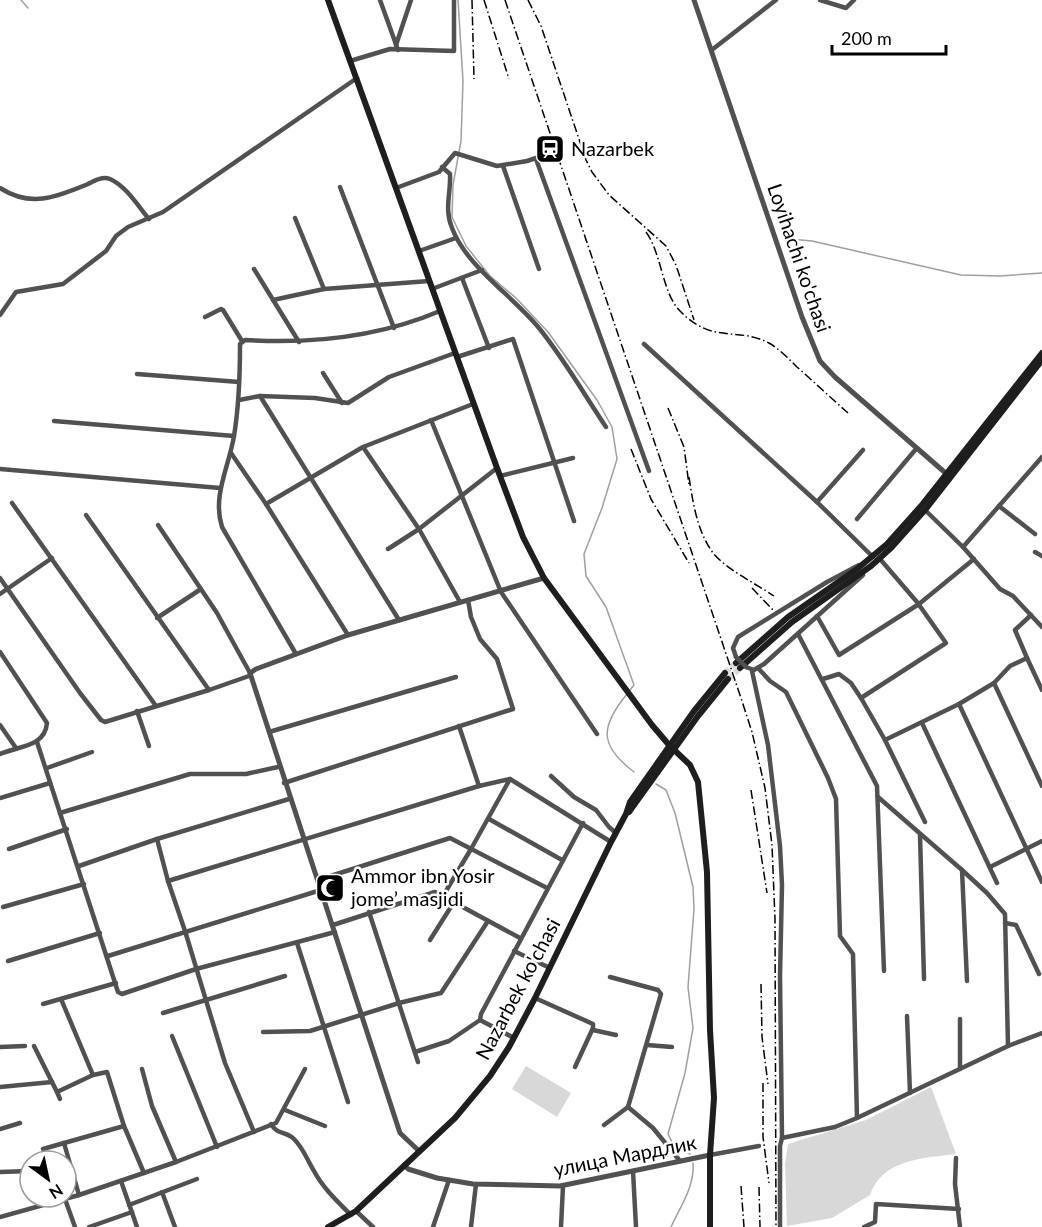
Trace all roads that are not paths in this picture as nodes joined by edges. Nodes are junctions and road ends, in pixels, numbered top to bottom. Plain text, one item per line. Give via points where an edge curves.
1 (328, 0) edge
2 (380, 0) edge
3 (411, 0) edge
4 (454, 0) edge
5 (694, 0) edge
6 (776, 0) edge
7 (820, 0) edge
8 (854, 0) edge
9 (397, 47) junction
10 (712, 49) junction
11 (351, 61) junction
12 (357, 78) junction
13 (542, 156) dead end
14 (536, 159) junction
15 (503, 166) junction
16 (442, 167) junction
17 (340, 187) dead end
18 (0, 188) edge
19 (396, 188) junction
20 (295, 218) dead end
21 (149, 219) junction
22 (456, 238) junction
23 (419, 251) junction
24 (254, 269) dead end
25 (539, 269) dead end
26 (482, 270) junction
27 (462, 278) junction
28 (429, 281) junction
29 (377, 284) junction
30 (324, 289) junction
31 (432, 289) junction
32 (273, 300) junction
33 (440, 311) junction
34 (0, 315) edge
35 (205, 317) dead end
36 (394, 328) junction
37 (242, 341) junction
38 (298, 342) junction
39 (644, 344) dead end
40 (489, 348) junction
41 (1042, 353) edge
42 (456, 355) junction
43 (1042, 360) edge
44 (323, 373) dead end
45 (136, 374) dead end
46 (239, 382) junction
47 (260, 396) junction
48 (239, 400) junction
49 (342, 403) junction
50 (474, 404) junction
51 (430, 420) junction
52 (54, 421) dead end
53 (606, 428) dead end
54 (234, 436) junction
55 (363, 447) junction
56 (916, 449) junction
57 (862, 450) dead end
58 (231, 453) junction
59 (1042, 457) edge
60 (573, 458) dead end
61 (555, 462) junction
62 (497, 468) junction
63 (0, 469) edge
64 (649, 471) dead end
65 (500, 476) junction
66 (948, 476) junction
67 (311, 479) junction
68 (220, 488) junction
69 (461, 495) junction
70 (817, 502) junction
71 (12, 503) dead end
72 (266, 504) junction
73 (999, 506) junction
74 (925, 510) junction
75 (86, 515) dead end
76 (857, 519) dead end
77 (574, 522) dead end
78 (158, 525) dead end
79 (419, 529) junction
80 (1035, 534) dead end
81 (963, 547) junction
82 (388, 549) dead end
83 (1035, 552) dead end
84 (1042, 556) edge
85 (52, 558) junction
86 (877, 558) junction
87 (974, 560) junction
88 (869, 564) junction
89 (0, 578) edge
90 (544, 578) junction
91 (8, 589) junction
92 (201, 589) junction
93 (501, 592) junction
94 (0, 594) edge
95 (468, 600) junction
96 (460, 602) junction
97 (919, 604) junction
98 (1031, 615) junction
99 (817, 616) junction
100 (157, 618) junction
101 (399, 620) junction
102 (1042, 627) edge
103 (798, 634) junction
104 (348, 635) junction
105 (0, 652) edge
106 (296, 654) junction
107 (1027, 658) junction
108 (740, 664) junction
109 (755, 669) junction
110 (249, 675) junction
111 (727, 676) tunnel mouth
112 (456, 677) dead end
113 (823, 679) junction
114 (994, 683) junction
115 (209, 690) junction
116 (1042, 690) edge
117 (861, 699) junction
118 (959, 704) junction
119 (156, 706) junction
120 (138, 711) junction
121 (922, 723) junction
122 (0, 725) edge
123 (459, 726) junction
124 (269, 732) junction
125 (597, 734) dead end
126 (885, 740) junction
127 (37, 742) junction
128 (149, 746) dead end
129 (671, 747) junction
130 (16, 748) junction
131 (92, 752) dead end
132 (0, 754) edge
133 (278, 767) junction
134 (47, 768) junction
135 (551, 776) dead end
136 (510, 779) junction
137 (50, 783) junction
138 (284, 783) junction
139 (479, 786) junction
140 (1042, 786) edge
141 (878, 797) junction
142 (0, 798) edge
143 (289, 799) junction
144 (60, 813) junction
145 (489, 819) junction
146 (583, 822) junction
147 (925, 822) dead end
148 (67, 829) junction
149 (616, 833) junction
150 (920, 835) junction
151 (157, 839) junction
152 (303, 839) junction
153 (1042, 841) edge
154 (611, 842) junction
155 (1026, 848) junction
156 (9, 849) dead end
157 (471, 849) junction
158 (562, 860) junction
159 (79, 866) junction
160 (990, 867) junction
161 (962, 870) junction
162 (318, 880) junction
163 (168, 881) junction
164 (1042, 882) edge
165 (997, 883) dead end
166 (84, 884) junction
167 (547, 888) junction
168 (321, 890) junction
169 (443, 896) junction
170 (454, 902) junction
171 (3, 907) dead end
172 (369, 912) junction
173 (488, 921) junction
174 (333, 924) junction
175 (1005, 924) junction
176 (185, 931) junction
177 (335, 932) junction
178 (100, 933) junction
179 (520, 938) junction
180 (430, 940) dead end
181 (297, 943) junction
182 (514, 951) junction
183 (108, 956) junction
184 (8, 962) dead end
185 (550, 968) junction
186 (196, 969) junction
187 (884, 970) dead end
188 (1039, 974) dead end
189 (285, 976) dead end
190 (610, 977) dead end
191 (924, 979) dead end
192 (967, 981) dead end
193 (116, 983) junction
194 (535, 998) junction
195 (61, 999) junction
196 (205, 999) junction
197 (399, 1003) junction
198 (44, 1004) dead end
199 (164, 1013) dead end
200 (361, 1015) junction
201 (907, 1016) dead end
202 (960, 1019) dead end
203 (480, 1020) junction
204 (323, 1027) junction
205 (593, 1030) junction
206 (263, 1032) dead end
207 (1042, 1033) edge
208 (616, 1035) dead end
209 (172, 1036) dead end
210 (514, 1038) junction
211 (647, 1045) junction
212 (25, 1046) dead end
213 (34, 1046) dead end
214 (1008, 1046) junction
215 (0, 1047) edge
216 (672, 1047) dead end
217 (415, 1052) junction
218 (418, 1062) dead end
219 (575, 1066) dead end
220 (142, 1069) dead end
221 (305, 1069) dead end
222 (960, 1069) junction
223 (93, 1075) junction
224 (52, 1082) junction
225 (0, 1087) edge
226 (57, 1092) junction
227 (910, 1093) junction
228 (60, 1099) dead end
229 (348, 1102) dead end
230 (628, 1107) junction
231 (285, 1110) junction
232 (857, 1118) junction
233 (20, 1123) dead end
234 (271, 1124) junction
235 (604, 1125) dead end
236 (124, 1126) junction
237 (325, 1126) dead end
238 (0, 1129) edge
239 (254, 1132) junction
240 (782, 1138) junction
241 (64, 1143) junction
242 (759, 1146) dead end
243 (217, 1147) junction
244 (43, 1149) dead end
245 (419, 1151) junction
246 (710, 1155) junction
247 (956, 1158) dead end
248 (680, 1161) junction
249 (176, 1162) junction
250 (404, 1165) junction
251 (18, 1171) edge
252 (633, 1171) junction
253 (0, 1172) edge
254 (144, 1173) junction
255 (197, 1179) dead end
256 (449, 1180) junction
257 (121, 1181) junction
258 (476, 1184) junction
259 (563, 1186) junction
260 (162, 1192) junction
261 (79, 1195) joint
262 (129, 1205) junction
263 (29, 1209) edge
264 (69, 1209) edge
265 (959, 1209) junction
266 (132, 1212) junction
267 (353, 1213) junction
268 (0, 1217) edge
269 (75, 1227) edge
270 (89, 1227) edge
271 (137, 1227) edge
272 (175, 1227) edge
273 (328, 1227) edge
274 (373, 1227) edge
275 (433, 1227) edge
276 (471, 1227) edge
277 (561, 1227) edge
278 (636, 1227) edge
279 (710, 1227) edge
280 (780, 1227) edge
281 (864, 1227) edge
282 (960, 1227) edge

1 - 11 main road
2 - 9 street
3 - 9 street
4 - 9 street via 454,51
5 - 10 street, Loyihachi ko'chasi
6 - 10 street
7 - 8 street via 846,8
9 - 11 street
10 - 56 street, Loyihachi ko'chasi via 820,361
11 - 12 main road
12 - 19 main road
12 - 21 street
13 - 14 street
14 - 15 street
14 - 64 street
15 - 16 street via 455,153
15 - 25 street
16 - 19 street via 439,172
16 - 22 street via 450,174 447,209
17 - 29 street
18 - 21 street via 13,196 40,199 59,196 101,178 110,179
19 - 23 main road
20 - 30 street
21 - 34 street via 116,236 106,251 63,284 16,292
22 - 23 street
22 - 26 street via 460,248
23 - 28 main road
24 - 32 street
26 - 27 street
26 - 53 street via 560,356
27 - 31 street
27 - 40 street
28 - 29 street
28 - 31 main road
29 - 30 street
29 - 36 street
30 - 32 street
31 - 33 main road
32 - 38 street
33 - 36 street
33 - 42 main road
35 - 37 street via 223,310
36 - 38 street
37 - 38 street
37 - 46 street
39 - 70 street
40 - 42 street
40 - 61 street via 513,339
41 - 66 main road
42 - 49 street via 389,377
42 - 50 main road
43 - 66 main road
44 - 49 street
45 - 46 street
46 - 48 street
47 - 48 street
47 - 49 street
47 - 67 street
48 - 54 street
50 - 51 street
50 - 62 main road
51 - 55 street
51 - 69 street
52 - 54 street
54 - 58 street
55 - 67 street
55 - 79 street
56 - 66 street, Loyihachi ko'chasi
56 - 76 street
57 - 70 street
58 - 68 street
58 - 72 street
59 - 73 street
60 - 61 street
61 - 65 street
61 - 77 street
62 - 65 main road
62 - 69 street
63 - 68 street
65 - 90 main road
66 - 74 main road
66 - 86 main road
67 - 72 street
67 - 101 street
68 - 106 street via 222,527
69 - 79 street
69 - 93 street
70 - 86 street
71 - 85 street
72 - 104 street
73 - 80 street
73 - 81 street
74 - 81 street
74 - 86 main road
75 - 100 street
78 - 92 street
79 - 82 street
79 - 96 street
81 - 87 street
83 - 84 street
85 - 91 street
85 - 119 street
86 - 88 main road
86 - 97 street
87 - 97 street
87 - 98 street
88 - 99 street
88 - 108 main road
88 - 108 street via 826,582 738,637 733,648
89 - 91 street
90 - 93 street
90 - 129 main road
91 - 94 street
91 - 120 street via 97,718 105,722
92 - 100 street
92 - 110 street
93 - 95 street
93 - 125 street
95 - 96 street
95 - 123 street via 480,639 497,659 513,710
96 - 101 street
97 - 99 street via 839,655
97 - 117 street via 946,643
98 - 102 street
98 - 107 street via 1015,630
99 - 103 street
100 - 115 street
101 - 104 street
103 - 109 street
103 - 113 street
104 - 106 street
105 - 127 street via 47,723
106 - 110 street
107 - 114 street via 1010,666
107 - 116 street
108 - 109 street
109 - 232 street via 786,692 836,799 840,936 853,954
109 - 240 street via 768,745 783,885
110 - 115 street
110 - 124 street
111 - 129 main road, Nazarbek ko'chasi via 708,692
112 - 124 street
113 - 117 street via 839,674 851,683
113 - 141 street via 877,786
114 - 118 street
114 - 140 street
115 - 119 street
117 - 126 street
118 - 121 street
118 - 155 street
119 - 120 street
120 - 128 street
121 - 126 street
121 - 160 street
122 - 130 street
123 - 138 street
123 - 139 street
124 - 133 street
126 - 147 street
127 - 130 street
127 - 134 street
129 - 149 main road, Nazarbek ko'chasi via 630,802
129 - 246 main road via 695,772 701,794 714,1098
130 - 132 street
131 - 134 street
133 - 138 street
133 - 144 street via 246,774 190,774
134 - 137 street
135 - 149 street via 596,810
136 - 139 street
136 - 145 street
136 - 146 street
137 - 142 street
137 - 144 street
138 - 143 street
139 - 152 street
141 - 150 street
141 - 187 street
143 - 151 street
143 - 152 street
144 - 148 street
145 - 157 street
145 - 158 street
146 - 154 street
146 - 158 street
148 - 156 street
148 - 159 street
149 - 154 main road, Nazarbek ko'chasi
150 - 161 street
150 - 191 street
151 - 159 street
151 - 163 street
152 - 162 street
152 - 163 street
153 - 155 street
154 - 185 main road, Nazarbek ko'chasi
155 - 160 street
155 - 164 street
157 - 162 street via 450,838
157 - 167 street
157 - 169 street
158 - 167 street
159 - 166 street
160 - 165 street
161 - 175 street via 1005,914
161 - 192 street
162 - 168 street
163 - 176 street
166 - 171 street
166 - 178 street
167 - 179 street
168 - 174 street
168 - 176 street
169 - 170 street
169 - 172 street via 435,892
170 - 173 street
170 - 180 street
172 - 174 street
172 - 197 street
173 - 179 street
173 - 197 street via 441,993
174 - 177 street
175 - 188 street via 1016,925
175 - 214 street
176 - 183 street
176 - 186 street
177 - 181 street
177 - 200 street
178 - 183 street
178 - 184 street
179 - 182 street
181 - 186 street
181 - 204 street
182 - 185 street
182 - 203 street
183 - 193 street
185 - 194 main road, Nazarbek ko'chasi
186 - 193 street via 122,994
186 - 196 street
189 - 196 street
190 - 211 street via 660,992
193 - 195 street
194 - 205 street via 593,1024
194 - 210 main road, Nazarbek ko'chasi
195 - 198 street
195 - 223 street
196 - 199 street
196 - 239 street via 225,1063
197 - 200 street
197 - 217 street
200 - 204 street
200 - 245 street via 398,1129
201 - 227 street
202 - 222 street
203 - 210 street
203 - 217 street via 449,1041
204 - 206 street
204 - 229 street
205 - 208 street
205 - 219 street
207 - 214 street
209 - 243 street
210 - 245 main road, Nazarbek ko'chasi via 477,1094
211 - 216 street
211 - 230 street
212 - 215 street
213 - 224 street
214 - 222 street
217 - 218 street
220 - 249 street via 152,1106
221 - 231 street
222 - 227 street
223 - 226 street
223 - 236 street via 107,1072
224 - 225 street
224 - 226 street
226 - 228 street
227 - 232 street
230 - 235 street
230 - 248 street via 649,1124
231 - 234 street
231 - 237 street
232 - 240 street
233 - 238 street
234 - 239 street
234 - 267 street via 277,1132 292,1136 326,1191
236 - 241 street
236 - 254 street
239 - 243 street
240 - 280 street
241 - 244 street
241 - 261 street
242 - 246 street
243 - 249 street
245 - 250 main road, Nazarbek ko'chasi
246 - 248 street, улица Мардлик
246 - 279 main road
247 - 265 street
248 - 252 street, улица Мардлик
249 - 254 street
250 - 256 street, улица Мардлик
250 - 267 main road, Nazarbek ko'chasi
251 - 253 street
252 - 259 street, улица Мардлик
252 - 278 street
254 - 257 street
255 - 260 street
256 - 258 street, улица Мардлик
256 - 275 street
257 - 261 street
257 - 262 street
258 - 259 street, улица Мардлик
258 - 276 street
259 - 277 street
260 - 262 street
260 - 272 street
262 - 266 street
263 - 268 street
264 - 269 street
265 - 281 street via 876,1204 875,1221
265 - 282 street
266 - 270 street
266 - 271 street
267 - 273 main road, Nazarbek ko'chasi
267 - 274 street

